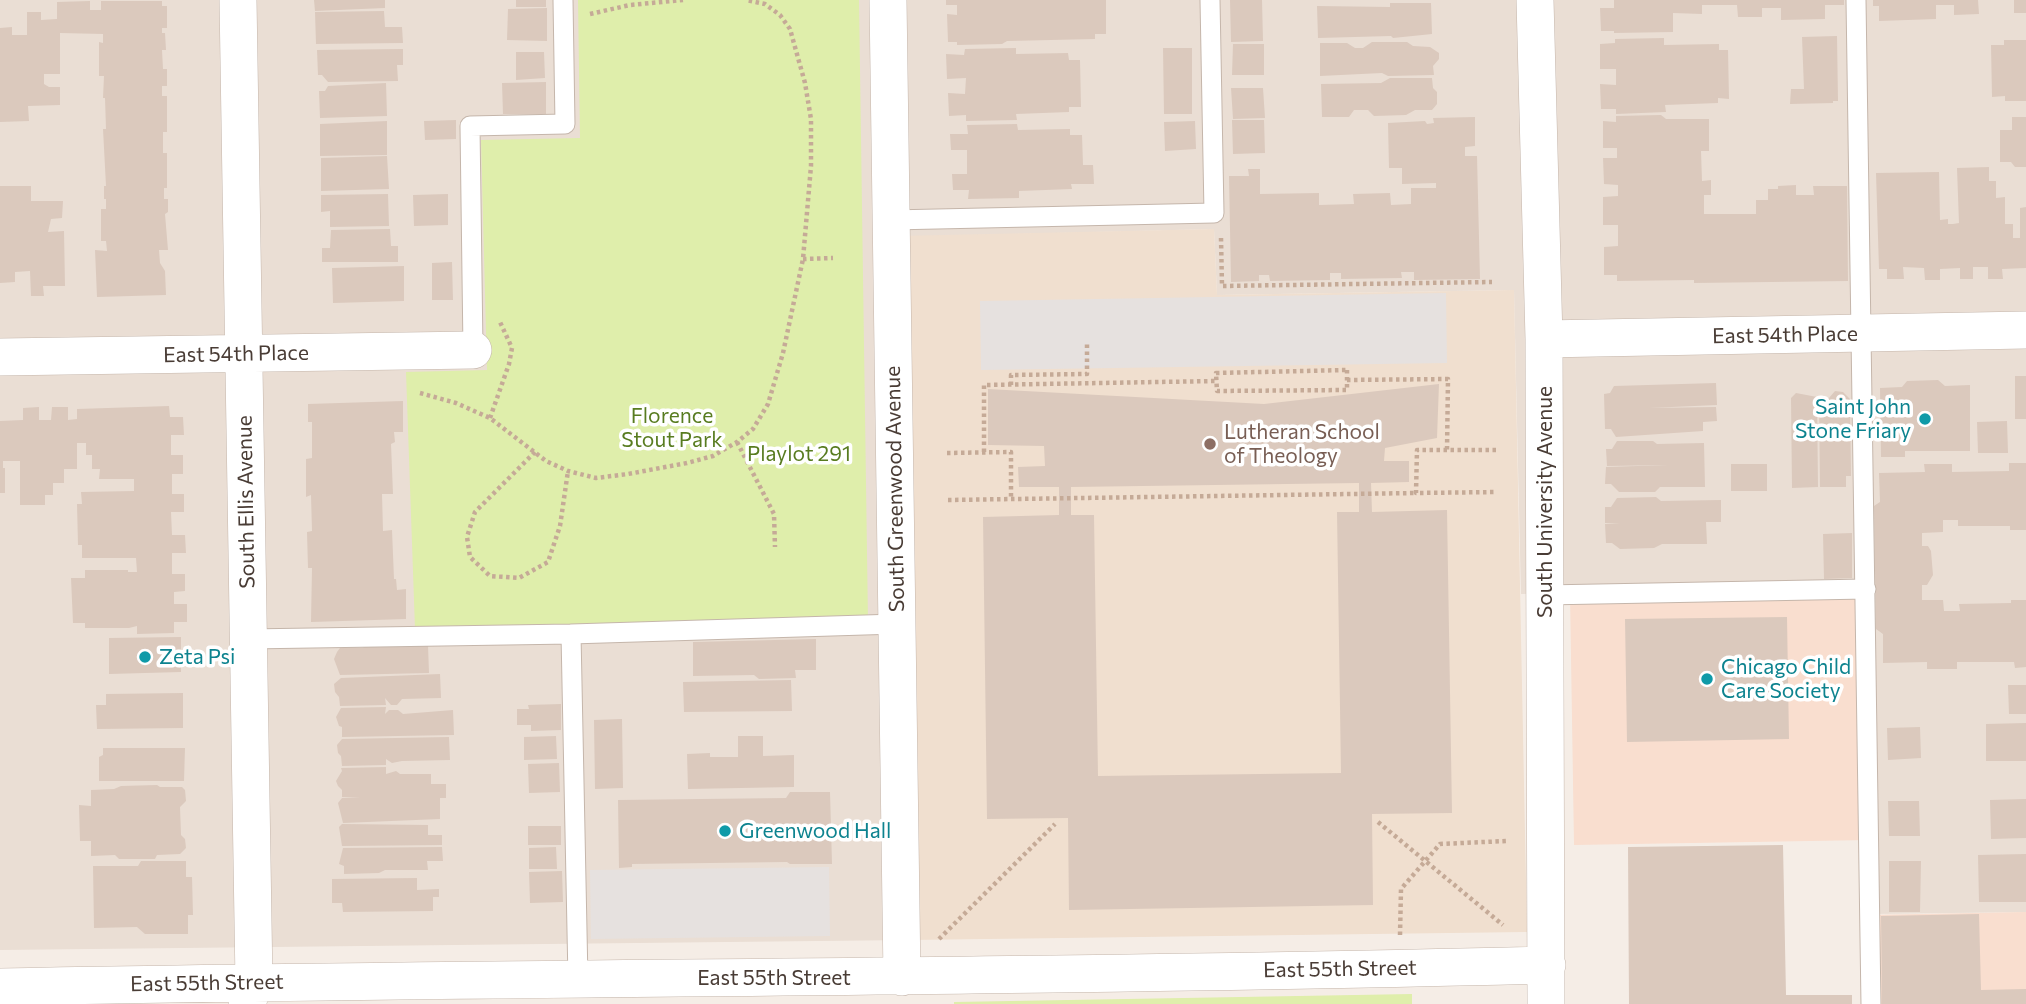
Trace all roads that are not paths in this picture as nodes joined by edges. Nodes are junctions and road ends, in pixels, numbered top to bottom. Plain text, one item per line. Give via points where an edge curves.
1 (237, 0) edge
2 (563, 0) edge
3 (888, 0) edge
4 (1210, 0) edge
5 (1535, 0) edge
6 (1856, 0) edge
7 (891, 220) junction
8 (2026, 330) edge
9 (1862, 333) junction
10 (1544, 339) junction
11 (473, 350) joint
12 (243, 354) junction
13 (0, 357) edge
14 (1866, 589) junction
15 (1545, 595) junction
16 (897, 624) junction
17 (571, 634) junction
18 (248, 639) junction
19 (1547, 965) junction
20 (902, 977) junction
21 (578, 980) junction
22 (0, 987) edge
23 (250, 993) edge
24 (1546, 1004) edge
25 (1871, 1004) edge

1 - 12 street, South Ellis Avenue
2 - 11 lane via 565,124 470,126
3 - 7 street, South Greenwood Avenue
4 - 7 lane via 1214,213
5 - 10 street, South University Avenue
6 - 9 lane
7 - 16 street, South Greenwood Avenue
8 - 9 street, East 54th Place
9 - 10 street, East 54th Place
9 - 14 lane
10 - 15 street, South University Avenue
11 - 12 street, East 54th Place
12 - 13 street, East 54th Place
12 - 18 street, South Ellis Avenue
14 - 15 lane
14 - 25 lane
15 - 19 street, South University Avenue
16 - 17 lane
16 - 20 street, South Greenwood Avenue
17 - 18 lane
17 - 21 lane
18 - 23 street, South Ellis Avenue
19 - 20 street, East 55th Street
19 - 24 street, South University Avenue
20 - 21 street, East 55th Street
21 - 23 street, East 55th Street
22 - 23 street, East 55th Street

